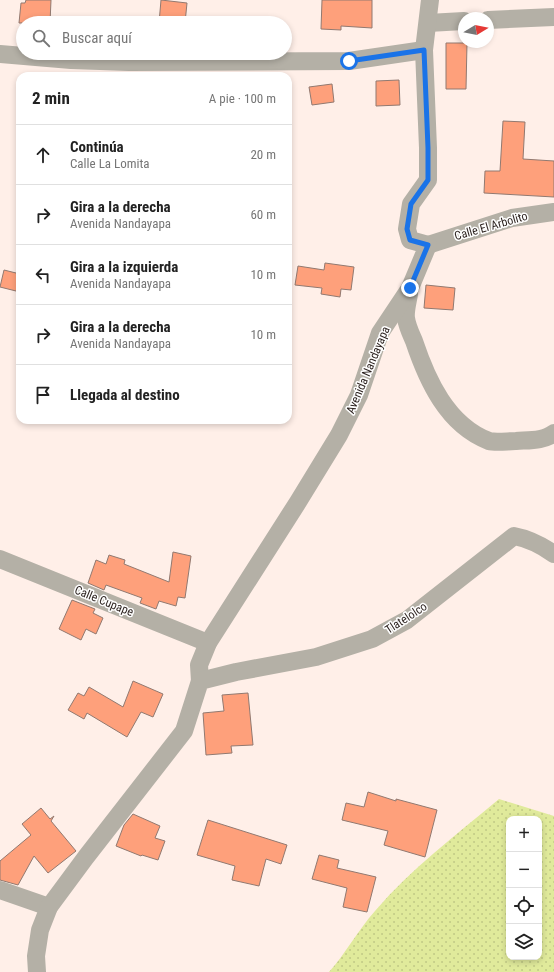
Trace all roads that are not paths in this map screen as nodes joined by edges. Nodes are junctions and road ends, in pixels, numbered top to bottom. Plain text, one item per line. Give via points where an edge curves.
1 (430, 0) edge
2 (554, 17) edge
3 (494, 20) edge
4 (458, 22) edge
5 (428, 23) junction
6 (424, 50) junction
7 (0, 54) edge
8 (16, 55) edge
9 (71, 60) edge
10 (554, 212) edge
11 (428, 245) junction
12 (410, 288) junction
13 (554, 433) edge
14 (554, 554) edge
15 (0, 559) edge
16 (208, 643) junction
17 (200, 681) junction
18 (0, 890) edge
19 (48, 907) junction
20 (37, 972) edge

1 - 5 street
2 - 3 street
4 - 5 street
5 - 6 street
6 - 9 street via 349,61
6 - 11 street via 428,180 411,204 407,229 410,240
7 - 8 street
10 - 11 street, Calle El Arbolito via 512,218
11 - 12 street, Avenida Nandayapa
12 - 13 street via 406,317 420,360 429,382 458,422 490,441 547,438
12 - 16 street, Avenida Nandayapa via 380,333 358,395 340,434
14 - 17 street, Tlatelolco via 532,540 514,536 407,620 372,639 316,657
15 - 16 street, Calle Cupape
16 - 17 street, Avenida Nandayapa via 199,665
17 - 19 street, Avenida Nandayapa via 184,731
18 - 19 street
19 - 20 street, Avenida Nandayapa via 40,930 36,956

